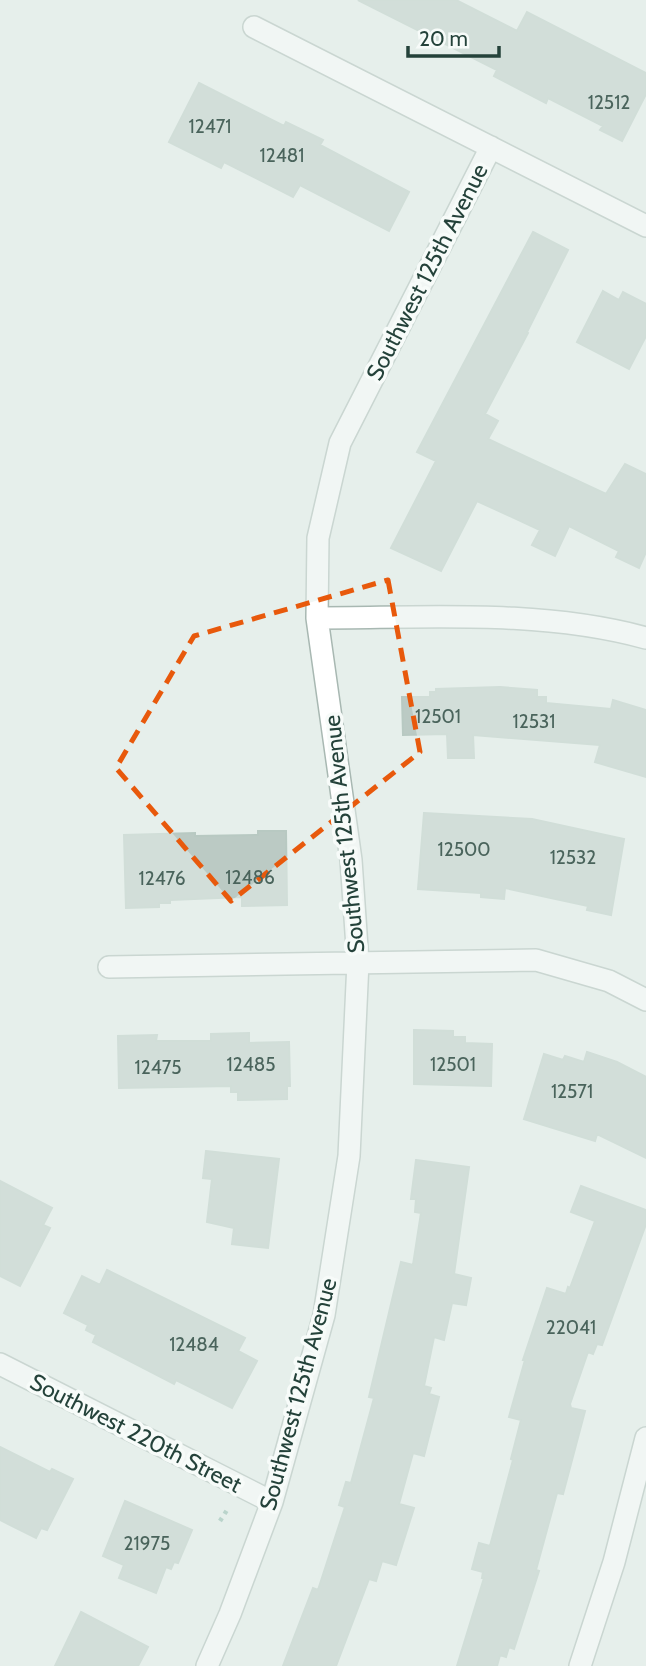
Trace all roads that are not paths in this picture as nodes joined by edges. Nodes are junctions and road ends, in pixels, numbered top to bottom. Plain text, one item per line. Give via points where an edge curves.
1 (254, 27) dead end
2 (491, 147) junction
3 (646, 226) edge
4 (317, 618) junction
5 (646, 638) edge
6 (359, 962) junction
7 (109, 967) dead end
8 (646, 1000) edge
9 (0, 1364) edge
10 (646, 1438) edge
11 (272, 1502) junction
12 (207, 1666) edge
13 (580, 1666) edge

1 - 2 street
2 - 3 street
2 - 4 street, Southwest 125th Avenue via 340,443 318,538
4 - 5 street via 499,616
4 - 6 street, Southwest 125th Avenue via 351,859
6 - 7 street
6 - 8 street via 536,960 609,981
6 - 11 street, Southwest 125th Avenue via 349,1156 324,1315
9 - 11 street, Southwest 220th Street
10 - 13 street via 614,1562
11 - 12 street, Southwest 125th Avenue

